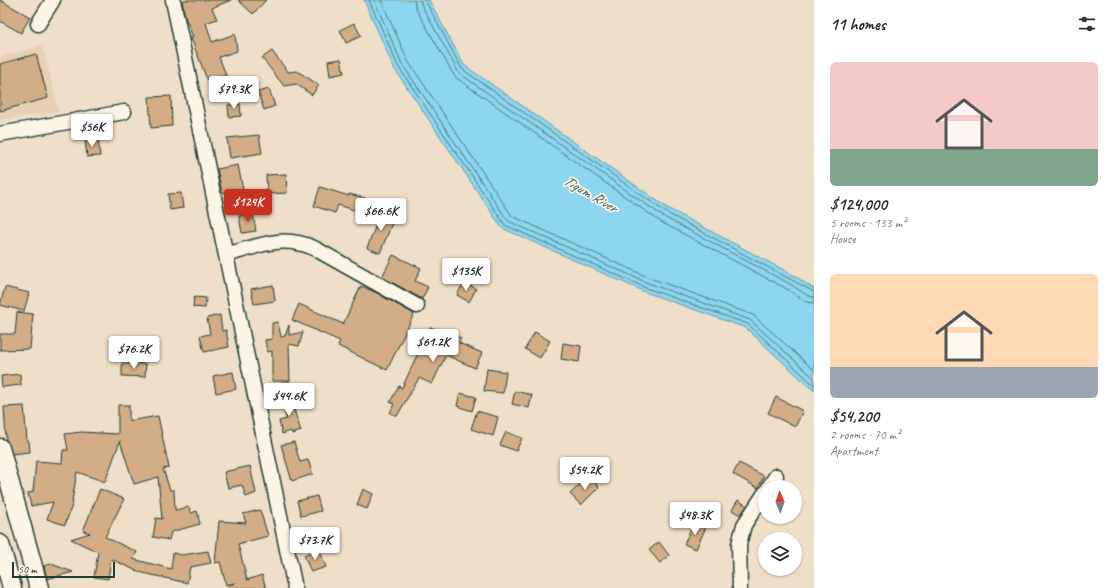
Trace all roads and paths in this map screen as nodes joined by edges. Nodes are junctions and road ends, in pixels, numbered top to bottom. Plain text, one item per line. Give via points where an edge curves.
1 (53, 0) edge
2 (173, 0) edge
3 (38, 24) dead end
4 (124, 112) dead end
5 (0, 134) edge
6 (226, 255) junction
7 (417, 306) dead end
8 (0, 448) edge
9 (758, 504) edge
10 (0, 544) edge
11 (12, 588) edge
12 (39, 588) edge
13 (295, 588) edge
14 (740, 588) edge

1 - 3 street
2 - 6 street
4 - 5 street
6 - 7 street via 284,240 299,242
6 - 13 street
8 - 12 main road
9 - 14 street via 744,525 740,544
10 - 11 main road

